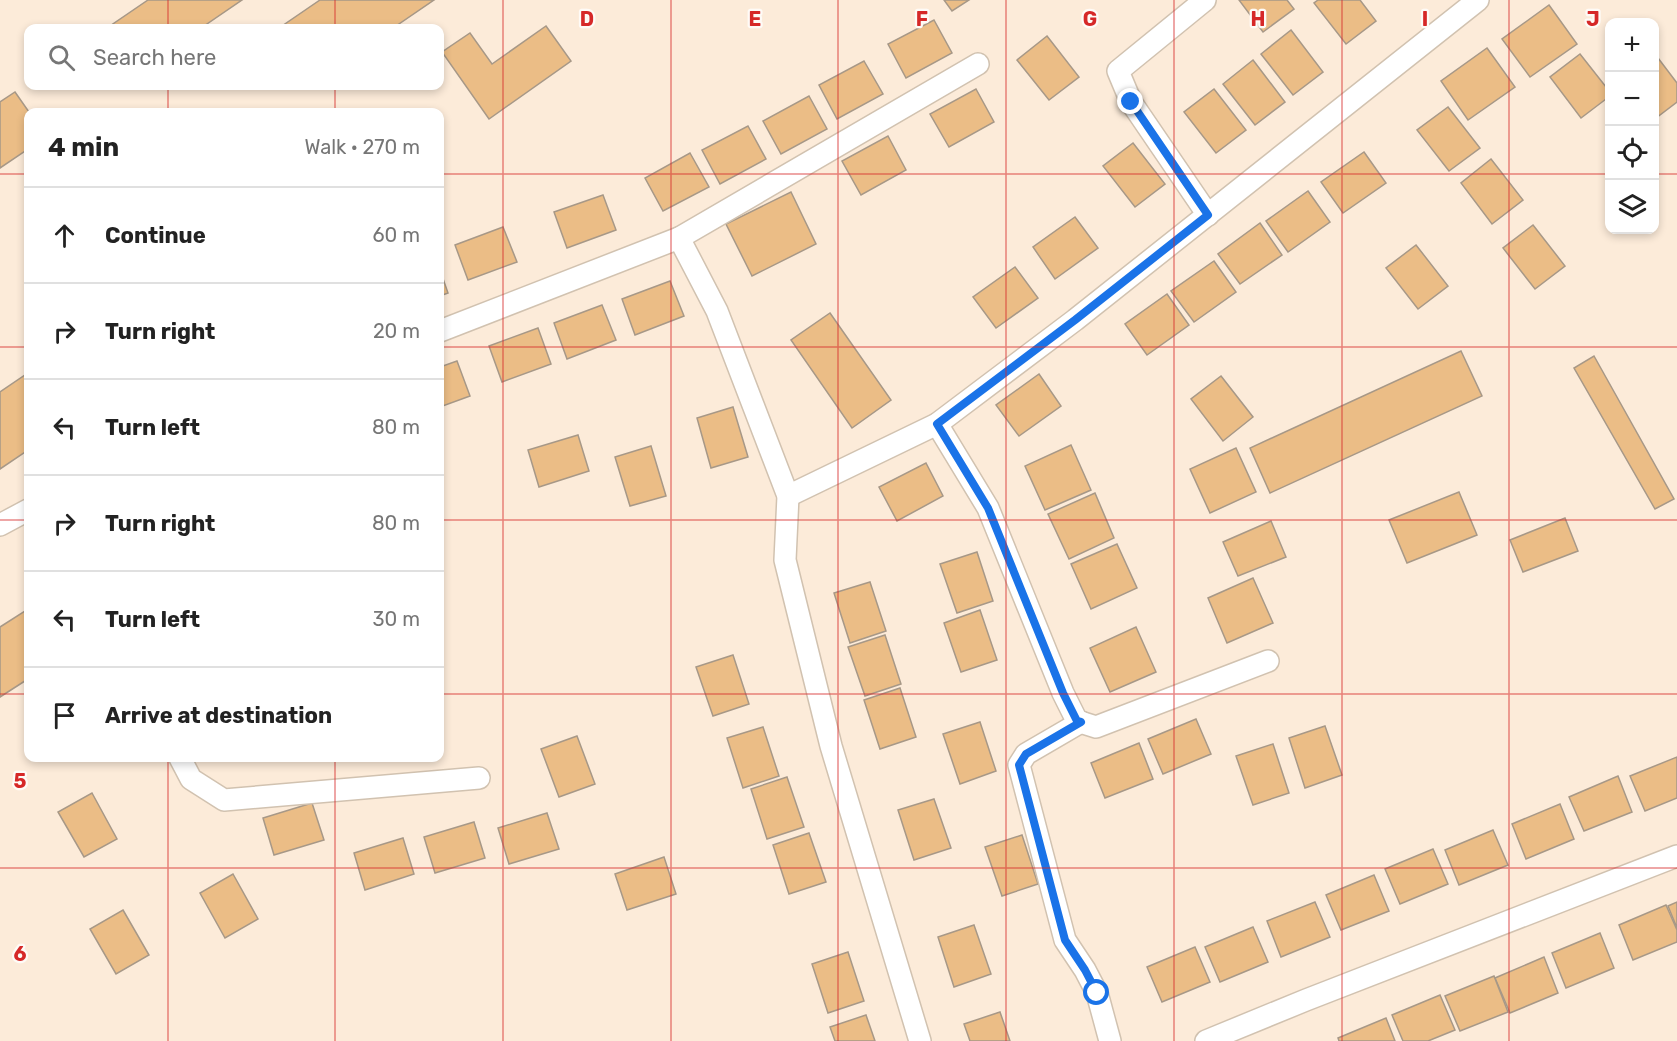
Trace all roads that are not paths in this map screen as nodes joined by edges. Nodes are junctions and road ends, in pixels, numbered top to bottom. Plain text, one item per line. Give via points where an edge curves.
1 (1205, 0) edge
2 (1478, 0) edge
3 (978, 64) dead end
4 (1208, 215) junction
5 (679, 238) junction
6 (444, 329) edge
7 (937, 424) junction
8 (788, 496) junction
9 (24, 512) edge
10 (0, 525) edge
11 (1268, 661) dead end
12 (1081, 722) junction
13 (182, 762) edge
14 (479, 778) dead end
15 (1677, 856) edge
16 (920, 1041) edge
17 (1110, 1041) edge
18 (1206, 1041) edge

1 - 4 street via 1118,71 1131,102
2 - 4 street
3 - 5 street
4 - 7 street
5 - 6 street
5 - 8 street via 717,311
7 - 8 street
7 - 12 street via 988,508 1063,693
8 - 16 street via 785,560 831,746
9 - 10 street
11 - 12 street via 1096,727
12 - 17 street via 1026,754 1019,765 1065,940 1097,993
13 - 14 street via 191,779 224,800
15 - 18 street

